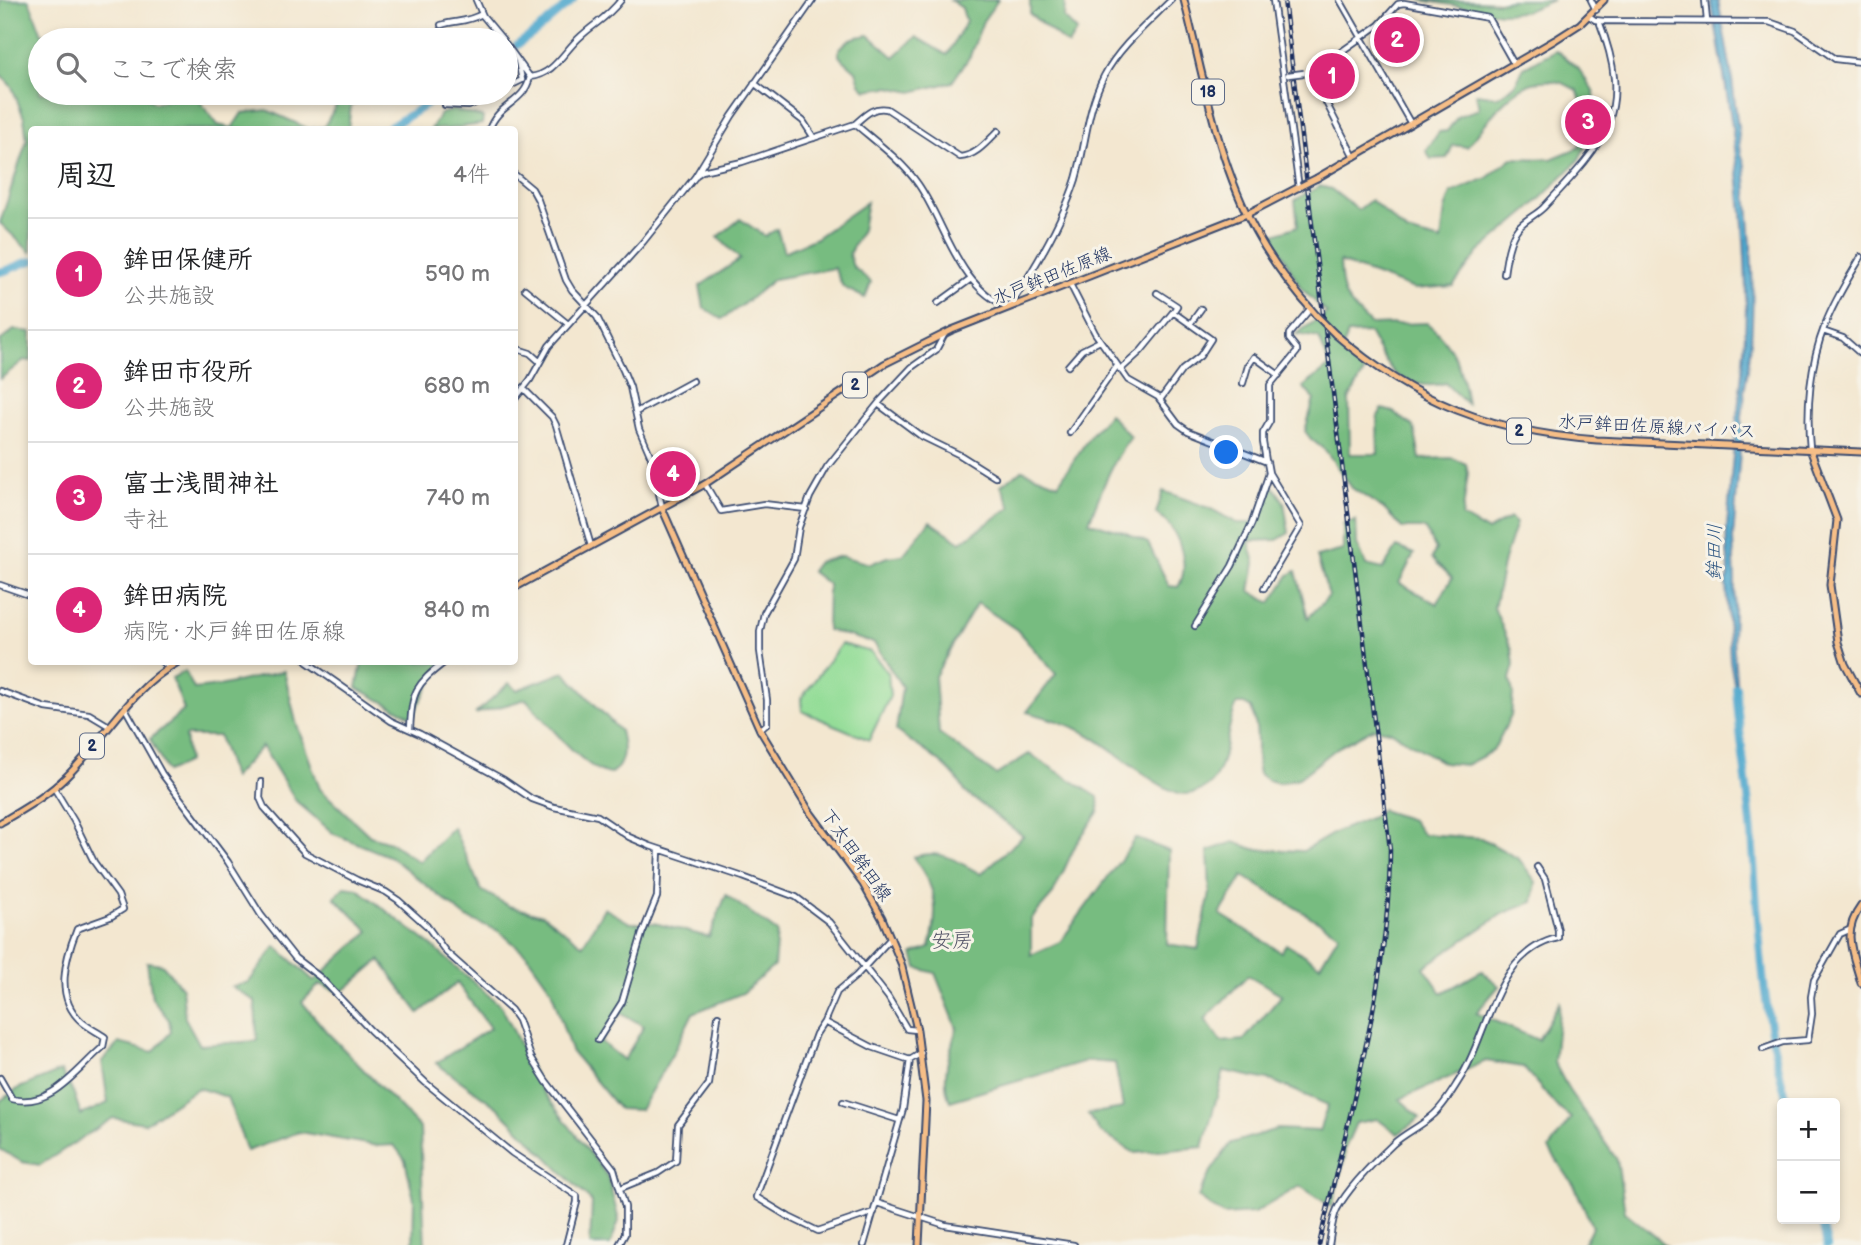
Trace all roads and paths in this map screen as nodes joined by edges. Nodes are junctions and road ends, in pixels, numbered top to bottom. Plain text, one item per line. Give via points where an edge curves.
1 (476, 0) edge
2 (621, 0) edge
3 (813, 0) edge
4 (1171, 0) edge
5 (1184, 0) edge
6 (1273, 0) edge
7 (1340, 0) edge
8 (1591, 0) edge
9 (1604, 0) edge
10 (1705, 0) edge
11 (1596, 10) junction
12 (482, 14) junction
13 (1589, 16) junction
14 (1599, 21) junction
15 (1708, 21) junction
16 (441, 25) dead end
17 (493, 28) edge
18 (1362, 37) junction
19 (518, 60) joint
20 (1861, 62) edge
21 (1514, 64) junction
22 (1311, 73) junction
23 (1286, 75) junction
24 (530, 78) junction
25 (518, 82) edge
26 (754, 83) junction
27 (518, 98) edge
28 (445, 105) dead end
29 (470, 105) edge
30 (510, 105) edge
31 (855, 124) junction
32 (1412, 124) junction
33 (490, 126) edge
34 (998, 131) dead end
35 (814, 138) junction
36 (1354, 158) junction
37 (518, 177) edge
38 (695, 177) junction
39 (1300, 187) junction
40 (1247, 214) junction
41 (1861, 257) edge
42 (1504, 274) dead end
43 (972, 278) junction
44 (1070, 284) junction
45 (525, 289) dead end
46 (1157, 293) dead end
47 (938, 303) dead end
48 (585, 305) junction
49 (1009, 307) junction
50 (1201, 309) dead end
51 (1310, 309) junction
52 (1173, 312) junction
53 (568, 324) junction
54 (1190, 324) junction
55 (1823, 331) junction
56 (944, 334) junction
57 (1100, 341) junction
58 (518, 349) edge
59 (1861, 354) edge
60 (539, 361) junction
61 (1068, 366) dead end
62 (1119, 368) junction
63 (1279, 375) junction
64 (693, 381) dead end
65 (1243, 383) dead end
66 (523, 388) junction
67 (518, 395) edge
68 (1160, 400) junction
69 (878, 404) junction
70 (636, 412) junction
71 (1070, 433) dead end
72 (1810, 449) junction
73 (1861, 452) edge
74 (1267, 462) junction
75 (1269, 473) junction
76 (995, 477) dead end
77 (705, 484) junction
78 (662, 508) junction
79 (806, 509) junction
80 (591, 546) junction
81 (0, 585) edge
82 (518, 587) edge
83 (1264, 588) dead end
84 (28, 595) edge
85 (1195, 626) dead end
86 (166, 665) edge
87 (173, 665) edge
88 (311, 665) edge
89 (441, 665) edge
90 (169, 667) junction
91 (0, 691) edge
92 (1861, 694) edge
93 (125, 708) junction
94 (109, 726) junction
95 (410, 729) junction
96 (760, 730) junction
97 (261, 782) dead end
98 (54, 788) junction
99 (0, 822) edge
100 (659, 850) junction
101 (1537, 867) dead end
102 (1861, 906) edge
103 (1849, 930) junction
104 (891, 938) junction
105 (865, 966) junction
106 (1861, 983) edge
107 (718, 1016) dead end
108 (824, 1022) junction
109 (917, 1030) junction
110 (598, 1040) dead end
111 (1763, 1049) dead end
112 (921, 1054) junction
113 (910, 1060) junction
114 (0, 1078) edge
115 (843, 1102) dead end
116 (900, 1120) junction
117 (621, 1188) junction
118 (877, 1203) junction
119 (874, 1212) junction
120 (921, 1216) junction
121 (566, 1245) edge
122 (619, 1245) edge
123 (864, 1245) edge
124 (919, 1245) edge
125 (1071, 1245) edge
126 (1329, 1245) edge

1 - 12 street
2 - 24 street via 555,65
3 - 26 street
4 - 49 street via 1116,56 1104,76 1090,111 1071,194
5 - 40 main road, 18 via 1224,155
6 - 23 street
7 - 18 street
8 - 11 street
9 - 11 main road, 水戸鉾田佐原線 / 2
10 - 15 street
11 - 13 main road, 水戸鉾田佐原線 / 2
12 - 16 street via 467,22
12 - 17 street
13 - 14 street
13 - 21 main road, 水戸鉾田佐原線 / 2
14 - 15 street
14 - 42 street via 1614,65 1610,121 1598,147 1539,211 1518,227
15 - 20 street via 1780,24 1835,59
18 - 21 street via 1398,4 1416,5 1488,18
18 - 22 street
18 - 32 street
19 - 24 street
19 - 25 street via 522,80
21 - 32 main road, 水戸鉾田佐原線 / 2
22 - 23 street, bridge
22 - 36 street
23 - 39 street
24 - 27 street
26 - 35 street via 803,121
26 - 38 street
28 - 29 street
30 - 33 street
31 - 34 street via 869,111 887,108 948,152 964,157
31 - 35 street
31 - 43 street via 918,184
32 - 36 main road, 水戸鉾田佐原線 / 2
35 - 38 street via 702,171
36 - 39 main road, 水戸鉾田佐原線 / 2, bridge
37 - 48 street via 532,189 566,280
38 - 48 street
39 - 40 main road, 水戸鉾田佐原線 / 2
40 - 44 main road, 水戸鉾田佐原線 / 2
40 - 51 main road, 水戸鉾田佐原線バイパス / 2 via 1268,252
41 - 55 street
43 - 47 street
43 - 49 street via 988,296
44 - 49 main road, 水戸鉾田佐原線 / 2
44 - 57 street
45 - 53 street
46 - 52 street via 1177,306
48 - 53 street
48 - 70 street via 603,328 630,387
49 - 56 main road, 水戸鉾田佐原線 / 2
50 - 54 street
51 - 63 street via 1289,334 1297,352
51 - 72 main road, 水戸鉾田佐原線バイパス / 2, bridge via 1392,378 1488,423 1556,437
52 - 54 street
52 - 62 street via 1141,351
53 - 60 street
54 - 68 street via 1211,339
55 - 59 street via 1843,338
55 - 72 street via 1811,392
56 - 69 street via 939,347 912,367
56 - 77 main road, 水戸鉾田佐原線 / 2 via 884,364
57 - 61 street
57 - 62 street
58 - 60 street
60 - 66 street
62 - 68 street via 1128,380
62 - 71 street
63 - 65 street via 1254,357
63 - 74 street via 1270,385 1270,421 1263,433
64 - 70 street
66 - 67 street
66 - 80 street via 556,425
68 - 74 street via 1188,431
69 - 76 street via 921,436
69 - 79 street via 827,467
70 - 78 street
72 - 73 main road, 水戸鉾田佐原線バイパス / 2
72 - 92 main road via 1837,525 1830,585 1838,642
74 - 75 street
75 - 83 street via 1301,526
75 - 85 street via 1252,523
77 - 78 main road, 水戸鉾田佐原線 / 2
77 - 79 street via 721,512 764,505
78 - 80 main road, 水戸鉾田佐原線 / 2
78 - 96 main road, 下太田鉾田線
79 - 96 street via 794,559 764,613 760,631 767,700 767,724
80 - 82 main road, 水戸鉾田佐原線 / 2
81 - 84 street
86 - 90 street
87 - 90 main road, 2
88 - 95 street via 391,721
89 - 95 street via 422,679 412,703
90 - 93 main road, 2
91 - 94 street via 46,708 89,714
93 - 94 main road, 2
93 - 121 street via 162,774 295,958 426,1083 512,1153 577,1196
94 - 98 main road, 2
95 - 100 street via 532,799 601,817
96 - 104 main road, 下太田鉾田線 via 810,812 863,884
97 - 117 street via 264,807 305,853 398,900 427,926 446,952 511,1010 538,1069 606,1157
98 - 99 main road, 2
98 - 114 street via 124,909 77,929 67,955 64,977 69,1007 106,1037 103,1047 52,1094 36,1101 12,1099
100 - 105 street via 796,897 829,922
100 - 110 street via 657,897 622,1002
101 - 126 street via 1545,879 1558,938 1527,953 1511,972 1460,1079 1438,1111 1394,1143 1350,1191 1336,1211
102 - 103 main road
103 - 106 main road
103 - 111 street via 1840,934 1814,980 1808,1040
104 - 105 street
104 - 109 main road, 下太田鉾田線
105 - 108 street via 837,992
105 - 109 street via 907,1029
107 - 117 street via 709,1084 678,1125 677,1161
108 - 113 street via 873,1048
108 - 119 street via 756,1198 818,1231
109 - 112 main road, 下太田鉾田線
112 - 113 street
112 - 120 main road, 下太田鉾田線 via 926,1125
113 - 116 street
115 - 116 street
116 - 118 street
117 - 122 street via 625,1234
118 - 119 street
118 - 120 street
119 - 123 street
120 - 124 main road, 下太田鉾田線
120 - 125 street via 945,1225

